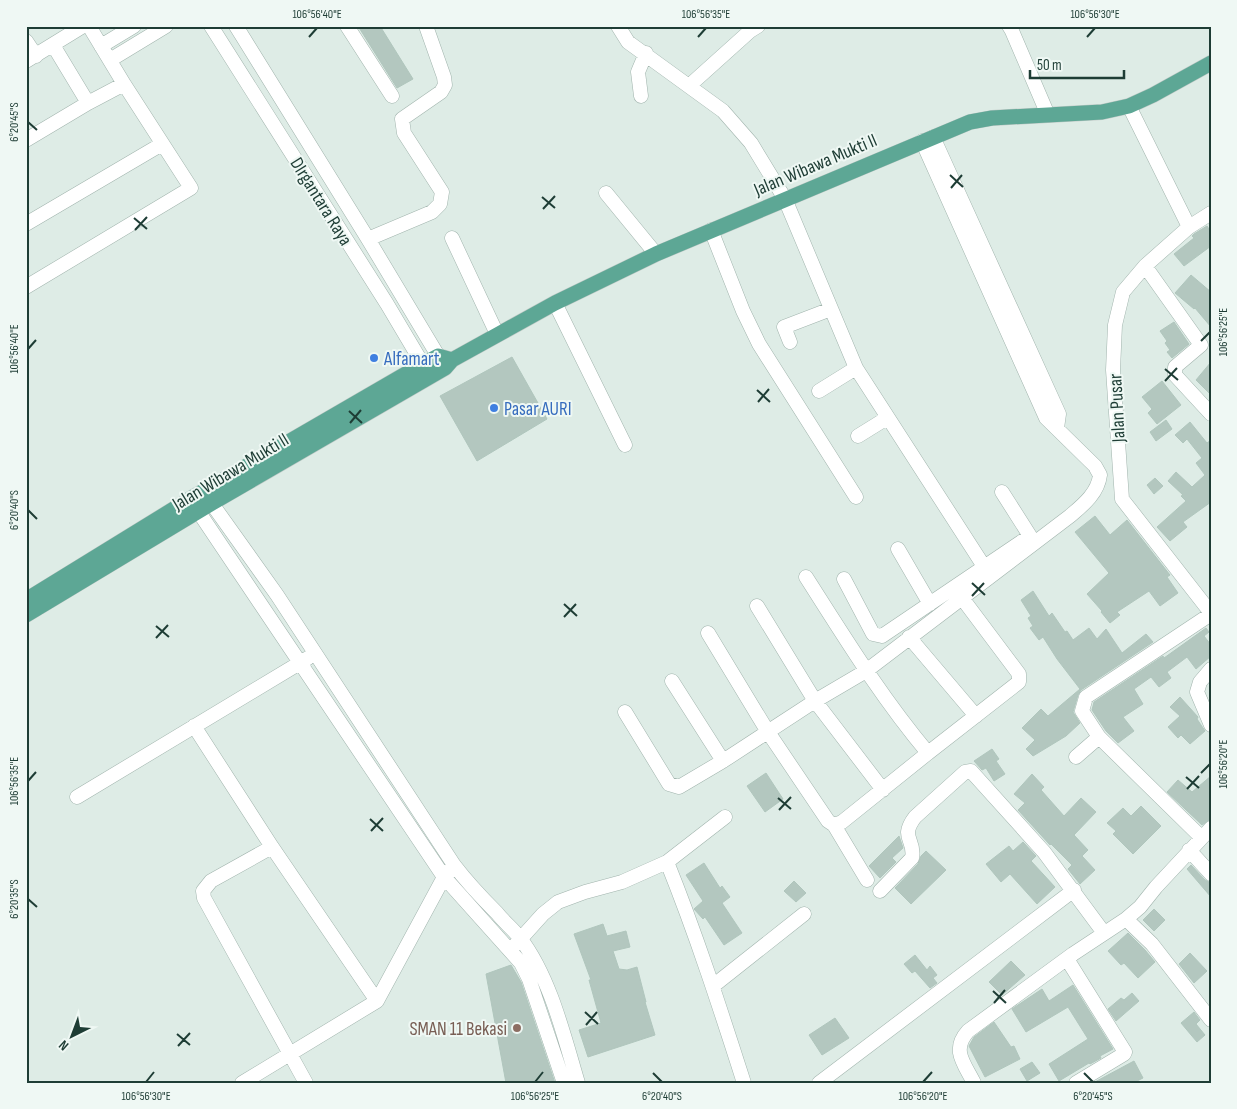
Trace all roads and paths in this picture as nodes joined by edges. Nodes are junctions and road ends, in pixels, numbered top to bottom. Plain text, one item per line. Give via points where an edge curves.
1 (83, 26) edge
2 (89, 26) edge
3 (134, 26) edge
4 (166, 26) edge
5 (211, 26) edge
6 (236, 26) edge
7 (347, 26) edge
8 (426, 26) edge
9 (618, 26) edge
10 (758, 26) edge
11 (1009, 26) edge
12 (26, 41) edge
13 (53, 44) junction
14 (102, 46) junction
15 (646, 54) junction
16 (255, 56) junction
17 (31, 58) edge
18 (110, 60) junction
19 (1211, 63) edge
20 (237, 68) junction
21 (124, 84) junction
22 (690, 85) junction
23 (392, 96) dead end
24 (641, 96) dead end
25 (88, 103) junction
26 (1129, 106) junction
27 (1048, 115) junction
28 (928, 139) junction
29 (26, 140) edge
30 (162, 144) junction
31 (606, 193) dead end
32 (785, 199) junction
33 (1211, 213) edge
34 (26, 224) edge
35 (1189, 226) junction
36 (710, 230) junction
37 (368, 238) junction
38 (452, 238) dead end
39 (656, 254) junction
40 (1145, 266) junction
41 (26, 287) edge
42 (402, 295) junction
43 (555, 303) junction
44 (387, 304) junction
45 (831, 309) junction
46 (497, 334) junction
47 (790, 342) dead end
48 (445, 361) junction
49 (856, 368) junction
50 (427, 370) junction
51 (819, 392) dead end
52 (1211, 414) edge
53 (887, 418) junction
54 (858, 436) dead end
55 (625, 445) dead end
56 (1002, 492) dead end
57 (856, 497) dead end
58 (208, 498) junction
59 (194, 506) junction
60 (898, 549) dead end
61 (985, 568) junction
62 (806, 577) dead end
63 (844, 579) dead end
64 (962, 598) junction
65 (26, 600) edge
66 (930, 604) junction
67 (757, 606) dead end
68 (1211, 614) edge
69 (26, 615) edge
70 (708, 633) dead end
71 (909, 637) junction
72 (315, 654) junction
73 (301, 662) junction
74 (1211, 669) edge
75 (866, 671) junction
76 (672, 681) dead end
77 (815, 701) junction
78 (625, 712) dead end
79 (976, 716) junction
80 (1211, 725) edge
81 (194, 726) junction
82 (768, 732) junction
83 (1099, 737) junction
84 (928, 753) junction
85 (1076, 757) dead end
86 (723, 761) junction
87 (883, 790) junction
88 (77, 796) dead end
89 (724, 817) dead end
90 (834, 825) junction
91 (1206, 832) edge
92 (272, 847) junction
93 (1189, 850) junction
94 (667, 862) junction
95 (454, 865) junction
96 (1211, 874) edge
97 (444, 877) junction
98 (867, 880) dead end
99 (1074, 890) junction
100 (880, 891) dead end
101 (804, 914) dead end
102 (1126, 919) junction
103 (1104, 933) junction
104 (520, 939) junction
105 (511, 951) junction
106 (1067, 959) junction
107 (713, 986) junction
108 (377, 1001) junction
109 (1211, 1020) edge
110 (290, 1052) junction
111 (242, 1083) edge
112 (306, 1083) edge
113 (564, 1083) edge
114 (578, 1083) edge
115 (744, 1083) edge
116 (819, 1083) edge
117 (974, 1083) edge
118 (1076, 1083) edge

1 - 13 street
2 - 14 street
3 - 14 street
4 - 18 street
5 - 20 street, DIrgantara Raya
6 - 16 street, DIrgantara Raya
7 - 23 street
8 - 37 street via 445,85 402,119 404,133 442,192 440,204 432,212
9 - 15 street via 628,42
10 - 22 street
11 - 27 street
12 - 17 street
13 - 17 street
13 - 25 street
14 - 18 street
15 - 22 street
15 - 24 street via 638,72
16 - 20 street
16 - 37 street, DIrgantara Raya
18 - 21 street
19 - 26 main road, Jalan Wibawa Mukti II
20 - 44 street, DIrgantara Raya
21 - 25 street
21 - 30 street
22 - 32 street via 723,111 751,144
25 - 29 street
26 - 27 main road, Jalan Wibawa Mukti II via 1102,112
26 - 35 street
27 - 28 main road, Jalan Wibawa Mukti II via 970,122
28 - 32 main road, Jalan Wibawa Mukti II
28 - 64 street via 1045,399 1058,414 1057,428 1100,475 1099,484 1082,506
30 - 34 street
30 - 41 street via 191,188
31 - 39 street
32 - 36 main road, Jalan Wibawa Mukti II
32 - 45 street
33 - 35 street, Jalan Pusar
35 - 40 street, Jalan Pusar
36 - 39 main road, Jalan Wibawa Mukti II
36 - 57 street via 742,312 759,344
37 - 42 street, DIrgantara Raya
38 - 46 street
39 - 43 main road, Jalan Wibawa Mukti II
40 - 52 street via 1201,345 1175,367 1174,374
40 - 68 street, Jalan Pusar via 1123,292 1115,325 1114,370 1122,499
42 - 44 street
42 - 48 street, DIrgantara Raya
43 - 46 main road, Jalan Wibawa Mukti II
43 - 55 street
44 - 50 street, DIrgantara Raya
45 - 47 street via 781,322
45 - 49 street
46 - 48 main road, Jalan Wibawa Mukti II
48 - 50 main road, Jalan Wibawa Mukti II
49 - 51 street
49 - 53 street
50 - 58 main road, Jalan Wibawa Mukti II
53 - 54 street
53 - 61 street
56 - 61 street via 1030,536
58 - 59 main road, Jalan Wibawa Mukti II
58 - 72 street
59 - 65 main road, Jalan Wibawa Mukti II
59 - 69 main road, Jalan Wibawa Mukti II
59 - 73 street
60 - 66 street
61 - 66 street
62 - 75 street
63 - 66 street via 873,634 882,636
64 - 71 street
64 - 79 street via 1019,674 1019,682
67 - 77 street
68 - 83 street via 1086,697 1082,710
70 - 82 street
71 - 75 street
71 - 79 street
72 - 73 street
72 - 95 street
73 - 81 street
73 - 97 street
74 - 80 street via 1200,682 1197,692
75 - 77 street
75 - 84 street
76 - 86 street
77 - 82 street
77 - 87 street
78 - 86 street via 669,784 679,787
79 - 84 street
81 - 88 street
81 - 92 street
82 - 86 street
82 - 90 street via 828,821
83 - 85 street
83 - 91 street
84 - 87 street
87 - 90 street
89 - 94 street
90 - 98 street
91 - 93 street
92 - 108 street
92 - 110 street via 210,881 203,891
93 - 96 street
93 - 102 street
94 - 104 street via 622,882 558,902
94 - 107 street
95 - 97 street
95 - 104 street
97 - 105 street
97 - 108 street
99 - 100 street via 1044,852 969,771 915,817 907,836 912,858
99 - 103 street
99 - 116 street
101 - 107 street
102 - 103 street
102 - 109 street via 1152,944
103 - 106 street
104 - 105 street
104 - 114 street via 541,972
105 - 113 street via 529,979
106 - 117 street via 961,1039 958,1046 960,1055
106 - 118 street via 1125,1052
107 - 115 street
108 - 110 street
110 - 111 street
110 - 112 street

